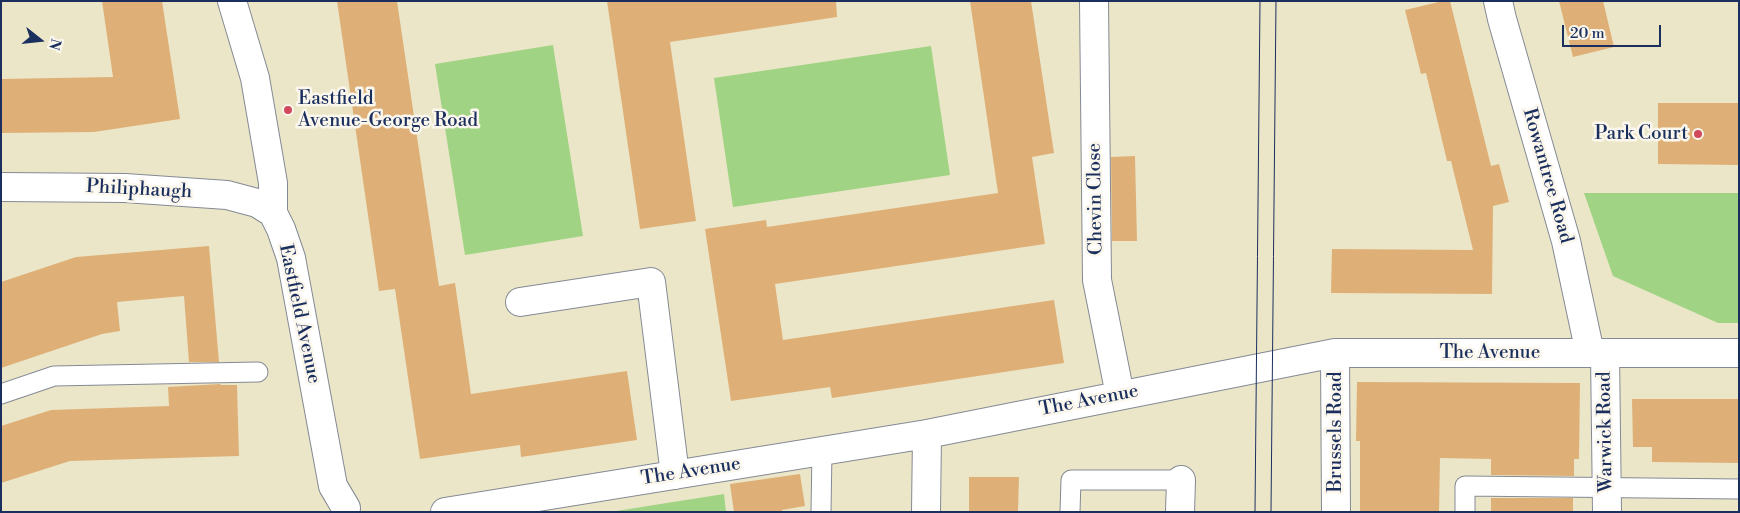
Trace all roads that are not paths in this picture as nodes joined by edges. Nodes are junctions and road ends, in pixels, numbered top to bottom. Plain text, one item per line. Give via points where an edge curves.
1 (232, 1) edge
2 (1094, 1) edge
3 (1498, 1) edge
4 (1, 187) edge
5 (272, 213) junction
6 (520, 302) dead end
7 (1335, 353) junction
8 (1598, 353) junction
9 (1739, 353) edge
10 (258, 372) dead end
11 (1, 394) edge
12 (1120, 395) junction
13 (927, 434) junction
14 (822, 451) junction
15 (675, 475) junction
16 (1181, 480) joint
17 (1739, 489) edge
18 (1607, 500) edge
19 (347, 511) edge
20 (445, 512) edge
21 (821, 512) edge
22 (926, 512) edge
23 (1070, 512) edge
24 (1180, 512) edge
25 (1336, 512) edge
26 (1465, 512) edge

1 - 5 street, Eastfield Avenue via 255,78 273,182
2 - 12 street, Chevin Close via 1097,280
3 - 8 street, Rowantree Road
4 - 5 street, Philiphaugh via 125,188 227,195 257,203
5 - 19 street, Eastfield Avenue via 291,258 333,486
6 - 15 street via 651,282
7 - 8 street, The Avenue
7 - 12 street, The Avenue
7 - 25 street, Brussels Road
8 - 9 street, The Avenue
8 - 18 street, Warwick Road
10 - 11 lane via 54,376
12 - 13 street, The Avenue
13 - 14 street, The Avenue
13 - 22 street
14 - 15 street, The Avenue
14 - 21 lane
15 - 20 street, The Avenue
16 - 23 lane via 1070,480
16 - 24 street
17 - 18 lane
18 - 26 lane via 1465,486

